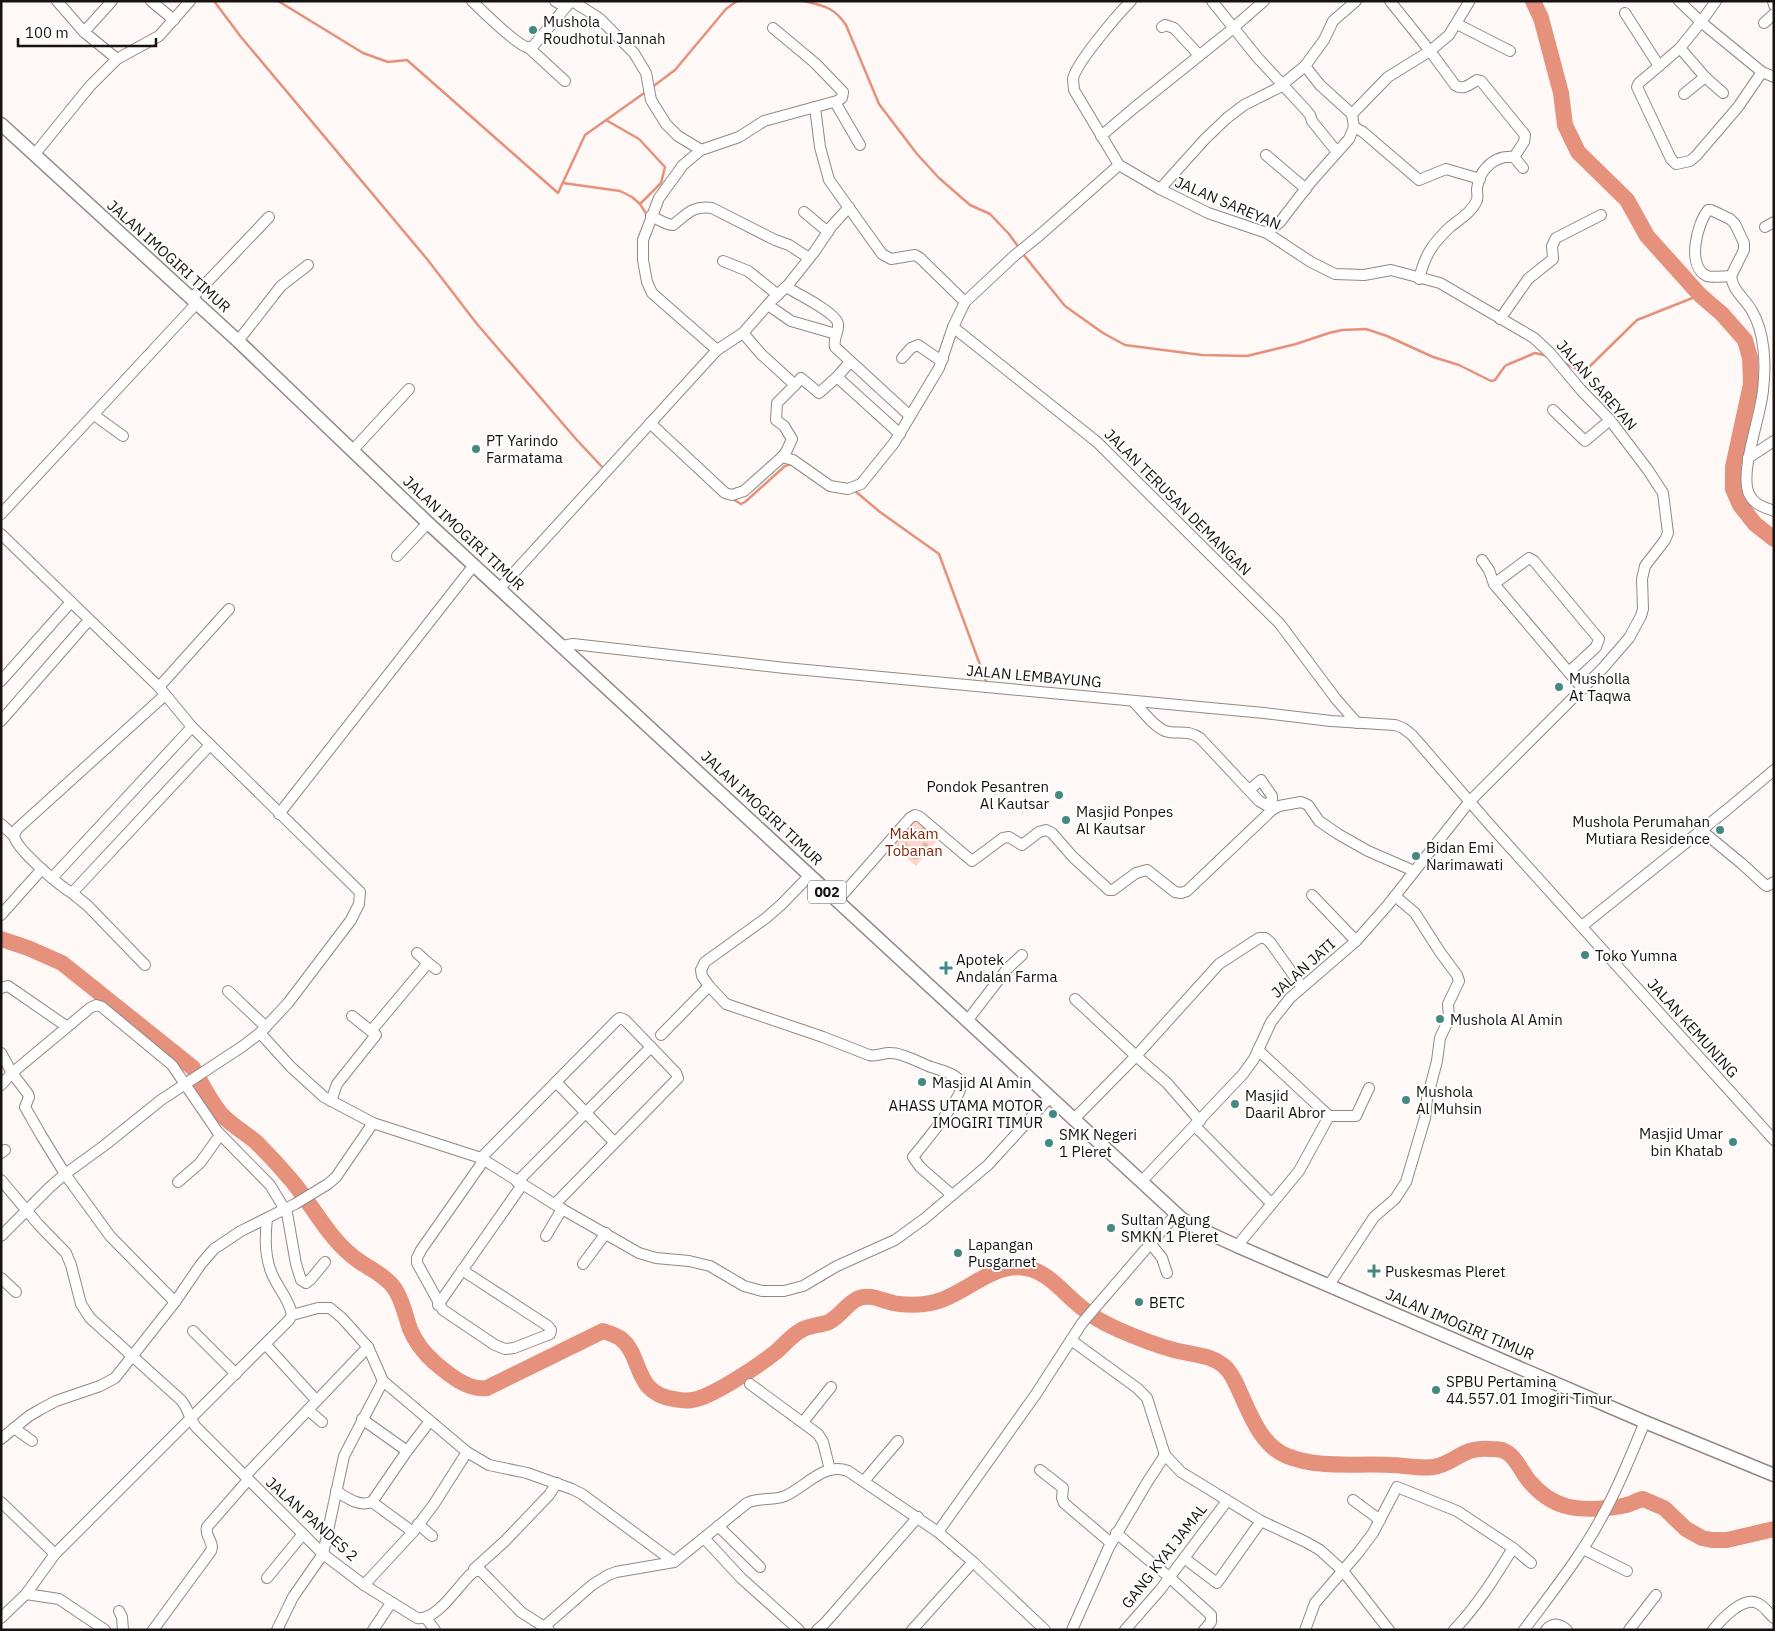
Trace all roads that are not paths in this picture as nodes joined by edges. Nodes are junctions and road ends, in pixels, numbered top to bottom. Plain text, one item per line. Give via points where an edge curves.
1 (57, 1) edge
2 (112, 1) edge
3 (151, 1) edge
4 (190, 1) edge
5 (472, 1) edge
6 (555, 1) edge
7 (566, 1) edge
8 (571, 1) edge
9 (1131, 1) edge
10 (1212, 1) edge
11 (1264, 1) edge
12 (1356, 1) edge
13 (1390, 1) edge
14 (1680, 1) edge
15 (1716, 1) edge
16 (1470, 2) edge
17 (1625, 13) dead end
18 (1774, 14) edge
19 (174, 20) junction
20 (1701, 22) junction
21 (1764, 22) dead end
22 (1457, 24) junction
23 (1162, 27) dead end
24 (773, 28) dead end
25 (1232, 28) junction
26 (84, 32) junction
27 (528, 47) junction
28 (1680, 48) junction
29 (1430, 51) junction
30 (1510, 51) dead end
31 (1199, 55) junction
32 (117, 59) junction
33 (1304, 66) junction
34 (1659, 66) junction
35 (1762, 72) junction
36 (1705, 77) junction
37 (1774, 77) edge
38 (565, 80) dead end
39 (1282, 85) junction
40 (1723, 93) dead end
41 (1684, 94) dead end
42 (835, 102) junction
43 (815, 107) junction
44 (1352, 114) junction
45 (1, 124) edge
46 (1354, 127) junction
47 (1101, 136) junction
48 (860, 145) dead end
49 (701, 150) junction
50 (1337, 152) junction
51 (34, 155) junction
52 (1266, 155) dead end
53 (1514, 157) junction
54 (1119, 165) junction
55 (1523, 168) dead end
56 (1480, 179) junction
57 (1306, 189) junction
58 (1160, 190) junction
59 (849, 207) junction
60 (804, 212) dead end
61 (651, 216) junction
62 (1601, 216) dead end
63 (270, 217) dead end
64 (828, 232) junction
65 (1267, 234) junction
66 (809, 258) junction
67 (723, 261) dead end
68 (308, 265) dead end
69 (1731, 276) junction
70 (1419, 278) junction
71 (786, 287) junction
72 (778, 295) junction
73 (193, 302) junction
74 (965, 302) junction
75 (768, 305) junction
76 (1500, 319) junction
77 (953, 327) junction
78 (743, 333) junction
79 (836, 334) junction
80 (238, 341) junction
81 (717, 350) junction
82 (902, 358) dead end
83 (943, 359) junction
84 (850, 362) junction
85 (837, 377) junction
86 (795, 384) junction
87 (409, 389) dead end
88 (1554, 410) dead end
89 (94, 415) junction
90 (910, 416) junction
91 (1610, 420) junction
92 (650, 423) junction
93 (900, 434) junction
94 (123, 436) dead end
95 (1774, 441) edge
96 (352, 451) junction
97 (782, 457) junction
98 (1748, 458) junction
99 (1774, 510) edge
100 (1, 514) edge
101 (428, 523) junction
102 (1, 534) edge
103 (397, 556) dead end
104 (1482, 560) dead end
105 (474, 565) junction
106 (1494, 584) junction
107 (500, 588) junction
108 (71, 602) junction
109 (230, 610) dead end
110 (89, 620) junction
111 (563, 646) junction
112 (1568, 672) junction
113 (1, 681) edge
114 (1583, 689) junction
115 (162, 691) junction
116 (1133, 701) junction
117 (1, 721) edge
118 (1357, 722) junction
119 (192, 727) junction
120 (210, 745) junction
121 (1774, 770) edge
122 (1249, 790) dead end
123 (1470, 801) junction
124 (279, 814) junction
125 (1, 824) edge
126 (1700, 830) junction
127 (14, 836) junction
128 (42, 869) junction
129 (1414, 871) junction
130 (810, 875) junction
131 (52, 878) junction
132 (1774, 882) edge
133 (72, 893) junction
134 (1312, 895) dead end
135 (1395, 896) junction
136 (837, 901) junction
137 (1, 914) edge
138 (1582, 926) junction
139 (1356, 940) junction
140 (417, 953) dead end
141 (1022, 955) dead end
142 (145, 965) dead end
143 (709, 986) junction
144 (1302, 987) junction
145 (1, 988) edge
146 (228, 991) dead end
147 (1075, 999) dead end
148 (352, 1016) dead end
149 (967, 1021) junction
150 (66, 1026) junction
151 (263, 1030) junction
152 (371, 1031) junction
153 (661, 1035) dead end
154 (651, 1047) junction
155 (1258, 1050) junction
156 (1, 1053) edge
157 (1136, 1056) junction
158 (12, 1072) junction
159 (556, 1082) junction
160 (187, 1083) junction
161 (1, 1085) edge
162 (1369, 1088) dead end
163 (1050, 1096) junction
164 (331, 1101) junction
165 (586, 1113) junction
166 (1329, 1116) junction
167 (1074, 1119) junction
168 (373, 1123) junction
169 (1198, 1124) junction
170 (220, 1135) junction
171 (1774, 1140) edge
172 (614, 1142) junction
173 (483, 1159) junction
174 (65, 1174) junction
175 (1, 1180) edge
176 (178, 1182) dead end
177 (1142, 1182) junction
178 (520, 1183) junction
179 (952, 1195) junction
180 (1271, 1203) junction
181 (290, 1207) junction
182 (559, 1207) junction
183 (26, 1210) junction
184 (1176, 1214) junction
185 (267, 1218) junction
186 (606, 1233) junction
187 (1, 1236) edge
188 (546, 1236) dead end
189 (1151, 1244) junction
190 (1237, 1246) junction
191 (325, 1262) dead end
192 (583, 1264) dead end
193 (462, 1270) junction
194 (1167, 1273) dead end
195 (1, 1278) edge
196 (1329, 1285) junction
197 (16, 1292) dead end
198 (175, 1302) junction
199 (438, 1305) junction
200 (292, 1316) junction
201 (193, 1331) dead end
202 (1071, 1340) junction
203 (266, 1345) junction
204 (368, 1347) junction
205 (133, 1356) junction
206 (236, 1374) junction
207 (383, 1381) junction
208 (750, 1384) dead end
209 (831, 1387) dead end
210 (316, 1400) junction
211 (308, 1410) junction
212 (189, 1419) junction
213 (362, 1420) junction
214 (430, 1421) junction
215 (322, 1422) dead end
216 (803, 1422) junction
217 (1645, 1422) junction
218 (14, 1428) junction
219 (1, 1439) edge
220 (32, 1441) dead end
221 (898, 1441) dead end
222 (407, 1451) junction
223 (1165, 1455) junction
224 (464, 1456) junction
225 (830, 1470) junction
226 (1040, 1470) dead end
227 (1774, 1475) edge
228 (246, 1478) junction
229 (864, 1482) junction
230 (555, 1487) junction
231 (336, 1491) junction
232 (1353, 1500) dead end
233 (1227, 1501) junction
234 (1, 1502) edge
235 (372, 1502) junction
236 (918, 1517) junction
237 (1380, 1520) junction
238 (1261, 1521) junction
239 (718, 1526) junction
240 (416, 1528) junction
241 (938, 1532) junction
242 (1116, 1533) junction
243 (303, 1534) junction
244 (432, 1536) dead end
245 (704, 1538) junction
246 (1110, 1543) junction
247 (1513, 1548) junction
248 (1583, 1549) junction
249 (55, 1554) junction
250 (323, 1554) junction
251 (1184, 1558) junction
252 (674, 1562) junction
253 (973, 1562) junction
254 (1531, 1562) dead end
255 (760, 1567) dead end
256 (473, 1569) junction
257 (1343, 1571) junction
258 (1627, 1571) dead end
259 (1169, 1577) junction
260 (267, 1578) dead end
261 (364, 1585) junction
262 (26, 1594) junction
263 (1656, 1595) dead end
264 (391, 1603) junction
265 (119, 1611) dead end
266 (1, 1618) edge
267 (426, 1618) junction
268 (1774, 1618) edge
269 (1562, 1627) edge
270 (547, 1628) edge
271 (105, 1630) edge
272 (123, 1630) edge
273 (153, 1630) edge
274 (277, 1630) edge
275 (373, 1630) edge
276 (435, 1630) edge
277 (799, 1630) edge
278 (817, 1630) edge
279 (912, 1630) edge
280 (1045, 1630) edge
281 (1072, 1630) edge
282 (1125, 1630) edge
283 (1204, 1630) edge
284 (1305, 1630) edge
285 (1389, 1630) edge
286 (1454, 1630) edge
287 (1524, 1630) edge
288 (1546, 1630) edge
289 (1629, 1630) edge
290 (1713, 1630) edge

1 - 26 street
2 - 26 street
3 - 19 street
4 - 19 street
5 - 27 street
6 - 7 street via 560,4
8 - 27 street via 534,45
8 - 49 street via 599,18 634,53 646,73 651,100 666,124
9 - 47 street, JALAN SAREYAN via 1090,51 1073,78 1074,90
10 - 25 street
11 - 25 street
12 - 33 street via 1333,21 1324,40
13 - 29 street
14 - 20 street
15 - 20 street
16 - 22 street
17 - 34 street
18 - 21 street
19 - 32 street via 149,42
20 - 28 street
20 - 35 street
22 - 29 street
22 - 30 street
23 - 31 street via 1174,28
24 - 42 street via 816,63 843,92 842,98
25 - 31 street
25 - 39 street
26 - 32 street
27 - 38 street
28 - 34 street
28 - 36 street
29 - 44 street via 1388,77
29 - 53 street via 1458,87 1464,88 1477,80 1482,82 1525,135
31 - 47 street
32 - 51 street via 90,86
33 - 39 street
33 - 44 street
34 - 35 street via 1637,87 1676,164 1696,156 1738,107
35 - 37 street
36 - 40 street
36 - 41 street
39 - 50 street via 1305,108
39 - 58 street via 1227,118
42 - 43 street
42 - 48 street
43 - 49 street via 764,121 739,137
43 - 59 street via 820,148 829,180
44 - 46 street
45 - 51 main road, JALAN IMOGIRI TIMUR / 002
46 - 50 street via 1349,139
46 - 56 street via 1418,180 1446,169
47 - 54 street, JALAN SAREYAN
49 - 61 street via 671,179
50 - 57 street
51 - 73 main road, JALAN IMOGIRI TIMUR / 002
52 - 57 street
53 - 55 street
53 - 56 street via 1491,164
54 - 58 street, JALAN SAREYAN
54 - 74 street
56 - 70 street via 1478,199 1469,212 1429,250
57 - 65 street
58 - 65 street, JALAN SAREYAN
59 - 64 street
59 - 74 street via 885,257 899,259 915,255
60 - 64 street
61 - 66 street via 673,225 692,209 712,208 790,245
61 - 81 street via 643,240 643,260 652,293
62 - 76 street via 1556,238 1552,246 1553,259 1528,280
63 - 73 street
64 - 66 street
65 - 70 street, JALAN SAREYAN via 1335,274 1364,275 1391,270
66 - 71 street
67 - 72 street via 748,271
68 - 80 street via 281,286
69 - 69 street via 1709,277 1697,265 1697,231 1708,210 1730,219 1744,243 1744,250
69 - 98 street via 1732,285 1752,311 1762,340 1763,390
70 - 76 street, JALAN SAREYAN via 1440,283
71 - 72 street
71 - 79 street via 837,319
72 - 75 street
73 - 80 main road, JALAN IMOGIRI TIMUR / 002
73 - 89 street
74 - 77 street
75 - 78 street
75 - 79 street via 790,321
76 - 91 street, JALAN SAREYAN via 1534,338
77 - 83 street
77 - 118 street, JALAN TERUSAN DEMANGAN via 1098,442 1280,624
78 - 81 street
78 - 86 street
79 - 84 street via 835,347
80 - 96 main road, JALAN IMOGIRI TIMUR / 002
81 - 92 street
82 - 83 street via 918,345
83 - 90 street
84 - 85 street
84 - 90 street
85 - 86 street via 819,393 801,378
85 - 93 street
86 - 97 street via 777,403 776,420 792,440
87 - 96 street
88 - 91 street via 1585,441
89 - 94 street
89 - 100 street
90 - 93 street
91 - 114 street, JALAN SAREYAN via 1661,488 1668,529 1665,540 1645,566 1641,616 1629,638
92 - 97 street via 725,494 732,496 744,491
92 - 107 street
93 - 97 street via 861,484 848,489 830,486 793,460
95 - 98 street
96 - 101 main road, JALAN IMOGIRI TIMUR / 002
98 - 99 street via 1749,494 1762,507
101 - 103 street
101 - 105 main road, JALAN IMOGIRI TIMUR / 002
102 - 108 street
104 - 106 street
105 - 107 main road, JALAN IMOGIRI TIMUR / 002
105 - 124 street
106 - 112 street
106 - 112 street via 1529,558 1559,590 1599,639 1596,647
107 - 111 main road, JALAN IMOGIRI TIMUR / 002
108 - 110 street
108 - 113 street
109 - 115 street
110 - 115 street
110 - 117 street
111 - 116 street, JALAN LEMBAYUNG via 573,644
111 - 130 main road, JALAN IMOGIRI TIMUR / 002
112 - 114 street
114 - 123 street, JALAN JATI
115 - 119 street
115 - 127 street via 17,829
116 - 118 street, JALAN LEMBAYUNG
116 - 122 street via 1163,730 1196,734
118 - 123 street, JALAN LEMBAYUNG via 1406,729
119 - 120 street
119 - 131 street
120 - 124 street
120 - 133 street
121 - 126 street
123 - 129 street, JALAN JATI
123 - 138 street, JALAN KEMUNING
124 - 151 street via 360,892 360,897 346,927 288,1003
125 - 127 street
126 - 132 street via 1764,884 1767,886
126 - 138 street
127 - 128 street via 18,845
128 - 131 street
128 - 137 street
129 - 135 street, JALAN JATI
129 - 136 street via 1338,834 1319,821 1303,803 1274,808 1192,888 1181,893 1175,892 1147,870 1109,890 1046,830 1022,845 1003,838 972,861 915,815
130 - 136 main road, JALAN IMOGIRI TIMUR / 002
130 - 143 street via 766,918 706,962 701,972
131 - 133 street
133 - 142 street
134 - 139 street
135 - 139 street, JALAN JATI
135 - 196 street via 1415,913 1459,981 1448,1004 1449,1019 1440,1038 1425,1118 1406,1182 1395,1199 1374,1217
136 - 149 main road, JALAN IMOGIRI TIMUR / 002
138 - 171 street, JALAN KEMUNING
139 - 144 street, JALAN JATI
140 - 152 street via 432,966
141 - 149 street via 1007,969
143 - 153 street
143 - 179 street via 726,1004 869,1055 893,1053 942,1070 960,1081 961,1089 955,1100 913,1157
144 - 155 street, JALAN JATI via 1266,1029
144 - 157 street via 1270,942 1259,938 1219,964
145 - 150 street via 8,986
146 - 151 street
147 - 157 street
148 - 152 street
149 - 163 main road, JALAN IMOGIRI TIMUR / 002
150 - 158 street
150 - 160 street via 90,1008 102,1006 172,1065
151 - 160 street
151 - 164 street via 291,1067
152 - 164 street via 376,1035 337,1084
154 - 159 street via 625,1020 618,1019
154 - 165 street
154 - 172 street via 678,1078
155 - 166 street
155 - 169 street, JALAN JATI via 1243,1074
156 - 158 street
157 - 167 street
157 - 169 street via 1167,1083
158 - 161 street
158 - 174 street via 28,1094 25,1107
159 - 165 street
159 - 173 street
160 - 170 street
160 - 174 street
162 - 166 street via 1356,1116
163 - 167 main road, JALAN IMOGIRI TIMUR / 002
163 - 179 street via 999,1155
164 - 168 street
165 - 172 street
165 - 178 street
166 - 180 street via 1298,1170
167 - 177 main road, JALAN IMOGIRI TIMUR / 002
168 - 173 street
168 - 181 street via 336,1177
169 - 177 street, JALAN JATI
169 - 180 street
170 - 176 street via 200,1163
170 - 181 street
172 - 182 street
173 - 178 street
173 - 199 street via 417,1258 418,1267
174 - 183 street
174 - 198 street via 110,1236
175 - 183 street, JALAN PANDES 2
177 - 184 main road, JALAN IMOGIRI TIMUR / 002
178 - 182 street
178 - 193 street
179 - 186 street via 895,1240 836,1266 803,1286 784,1291 753,1290 710,1266 648,1256
180 - 190 street
181 - 185 street
181 - 191 street via 296,1264 302,1280 310,1281
182 - 186 street
182 - 188 street
183 - 187 street
183 - 205 street, JALAN PANDES 2 via 66,1254 86,1313
184 - 189 street
184 - 190 main road, JALAN IMOGIRI TIMUR / 002
185 - 198 street via 214,1249
185 - 200 street via 265,1240 268,1261
186 - 192 street
189 - 194 street via 1162,1258
189 - 202 street via 1093,1308
190 - 196 main road, JALAN IMOGIRI TIMUR / 002
193 - 199 street
193 - 199 street via 548,1326 550,1334 514,1348 501,1348
195 - 197 street
196 - 217 main road, JALAN IMOGIRI TIMUR / 002
198 - 205 street
200 - 203 street
200 - 204 street via 330,1308
201 - 206 street
202 - 223 street via 1147,1398
202 - 241 street
203 - 206 street
203 - 210 street
204 - 207 street
204 - 210 street
205 - 212 street, JALAN PANDES 2 via 181,1400
205 - 218 street via 115,1378 56,1401 28,1416
206 - 212 street
207 - 213 street
207 - 214 street
208 - 216 street
209 - 216 street
210 - 211 street
211 - 215 street
211 - 228 street
212 - 228 street, JALAN PANDES 2
212 - 249 street
213 - 222 street
213 - 231 street via 344,1456
214 - 222 street
214 - 224 street
216 - 225 street via 820,1436
217 - 227 main road, JALAN IMOGIRI TIMUR / 002
217 - 248 street via 1605,1511
218 - 219 street
218 - 220 street
221 - 229 street
222 - 235 street
223 - 233 street via 1181,1472
223 - 242 street
224 - 230 street via 527,1473
224 - 240 street
225 - 229 street via 843,1469
225 - 239 street via 784,1497 747,1503
226 - 246 street via 1063,1488 1064,1503
228 - 243 street, JALAN PANDES 2
228 - 273 street via 207,1527 212,1551
229 - 236 street
230 - 252 street via 582,1494
230 - 256 street via 506,1541
231 - 235 street via 357,1503
231 - 250 street
232 - 237 street
233 - 238 street
233 - 251 street, GANG KYAI JAMAL
234 - 249 street
235 - 240 street
236 - 241 street
236 - 278 street
237 - 247 street via 1397,1486 1457,1511
237 - 257 street
238 - 251 street via 1217,1583
238 - 257 street via 1320,1550
239 - 245 street
239 - 255 street
240 - 244 street
240 - 261 street
241 - 253 street
242 - 246 street
242 - 259 street
243 - 250 street, JALAN PANDES 2
243 - 260 street
245 - 252 street
245 - 277 street via 740,1578
246 - 281 street
247 - 254 street
247 - 286 street via 1486,1592
248 - 258 street
248 - 287 street
249 - 262 street
250 - 261 street, JALAN PANDES 2
250 - 274 street via 293,1597
251 - 259 street, GANG KYAI JAMAL
252 - 270 street via 608,1575 592,1585
253 - 279 street
253 - 280 street
256 - 267 street via 441,1607
256 - 270 street via 484,1574 521,1612
257 - 284 street via 1315,1603
257 - 285 street
259 - 282 street, GANG KYAI JAMAL
259 - 283 street via 1211,1615
261 - 264 street, JALAN PANDES 2
262 - 266 street
262 - 271 street via 60,1599
263 - 289 street
264 - 267 street, JALAN PANDES 2 via 417,1618
264 - 275 street
265 - 272 street
267 - 276 street
268 - 290 street via 1759,1604 1751,1602 1733,1609
269 - 288 street via 1552,1625

